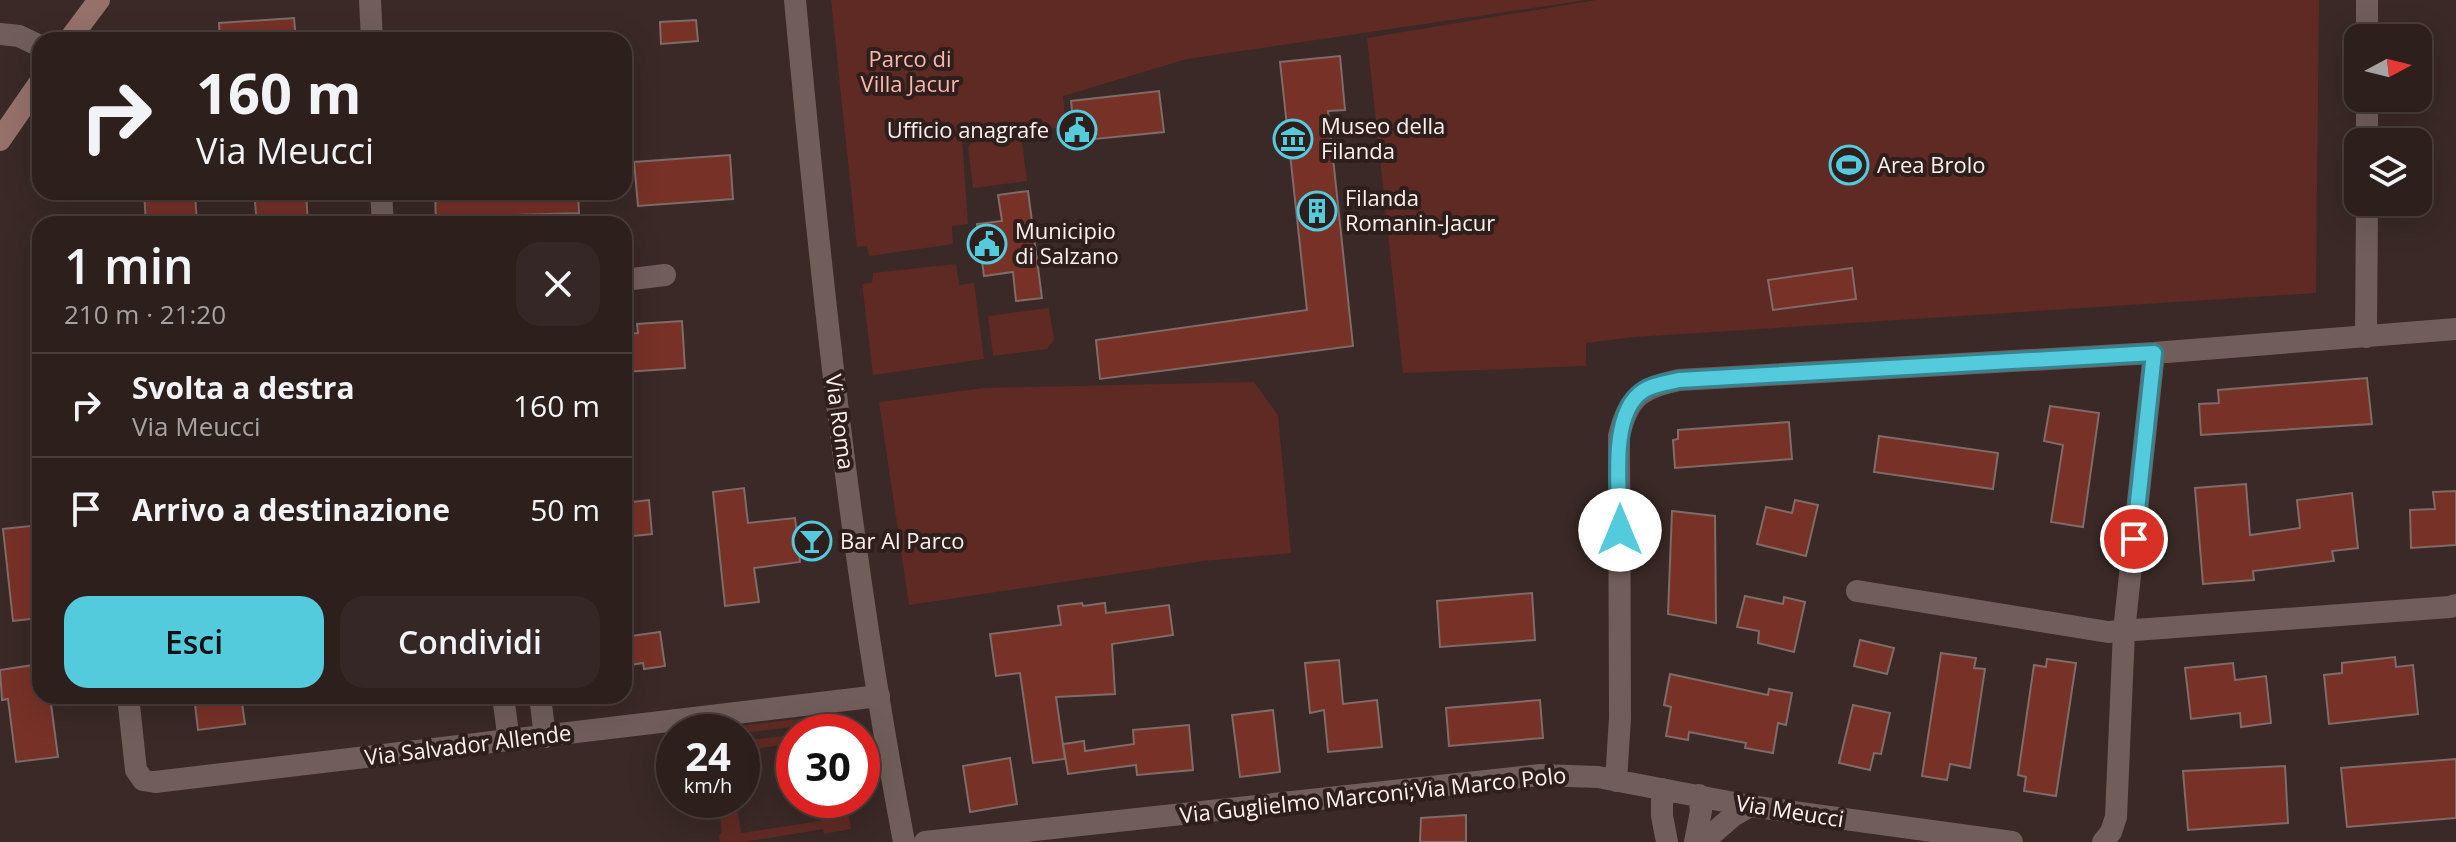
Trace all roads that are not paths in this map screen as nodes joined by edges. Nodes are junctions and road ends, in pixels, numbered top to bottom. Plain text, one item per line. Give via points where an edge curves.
1 (99, 0) edge
2 (370, 0) edge
3 (795, 0) edge
4 (2367, 0) edge
5 (2367, 24) edge
6 (75, 32) edge
7 (372, 32) edge
8 (0, 34) edge
9 (32, 42) edge
10 (32, 94) edge
11 (0, 140) edge
12 (2367, 216) edge
13 (665, 275) dead end
14 (632, 279) edge
15 (2456, 329) edge
16 (2366, 337) junction
17 (2154, 353) junction
18 (1857, 591) dead end
19 (2456, 605) edge
20 (2124, 631) junction
21 (879, 696) junction
22 (129, 704) edge
23 (504, 704) edge
24 (541, 704) edge
25 (545, 737) junction
26 (509, 741) junction
27 (1616, 781) junction
28 (1662, 789) junction
29 (1699, 795) junction
30 (1750, 806) junction
31 (904, 842) edge
32 (925, 842) edge
33 (1667, 842) edge
34 (1695, 842) edge
35 (1703, 842) edge
36 (2012, 842) edge
37 (2103, 842) edge

1 - 6 main road
2 - 7 street
3 - 21 street, Via Roma via 834,388
4 - 5 street
8 - 9 street
10 - 11 main road
12 - 16 street
13 - 14 street
15 - 16 street
16 - 17 street
17 - 20 street
17 - 27 street via 1679,380 1642,391 1619,436
18 - 20 street
19 - 20 street
20 - 37 street via 2116,817
21 - 25 street, Via Salvador Allende
21 - 31 street, Via Roma
22 - 26 street, Via Salvador Allende via 136,770 143,780 155,782
23 - 26 street
24 - 25 street
25 - 26 street, Via Salvador Allende
27 - 28 street, Via Meucci
27 - 32 street, Via Guglielmo Marconi;Via Marco Polo via 1540,775
28 - 29 street, Via Meucci
28 - 33 street
29 - 30 street, Via Meucci
29 - 34 street
30 - 35 street
30 - 36 street, Via Meucci

